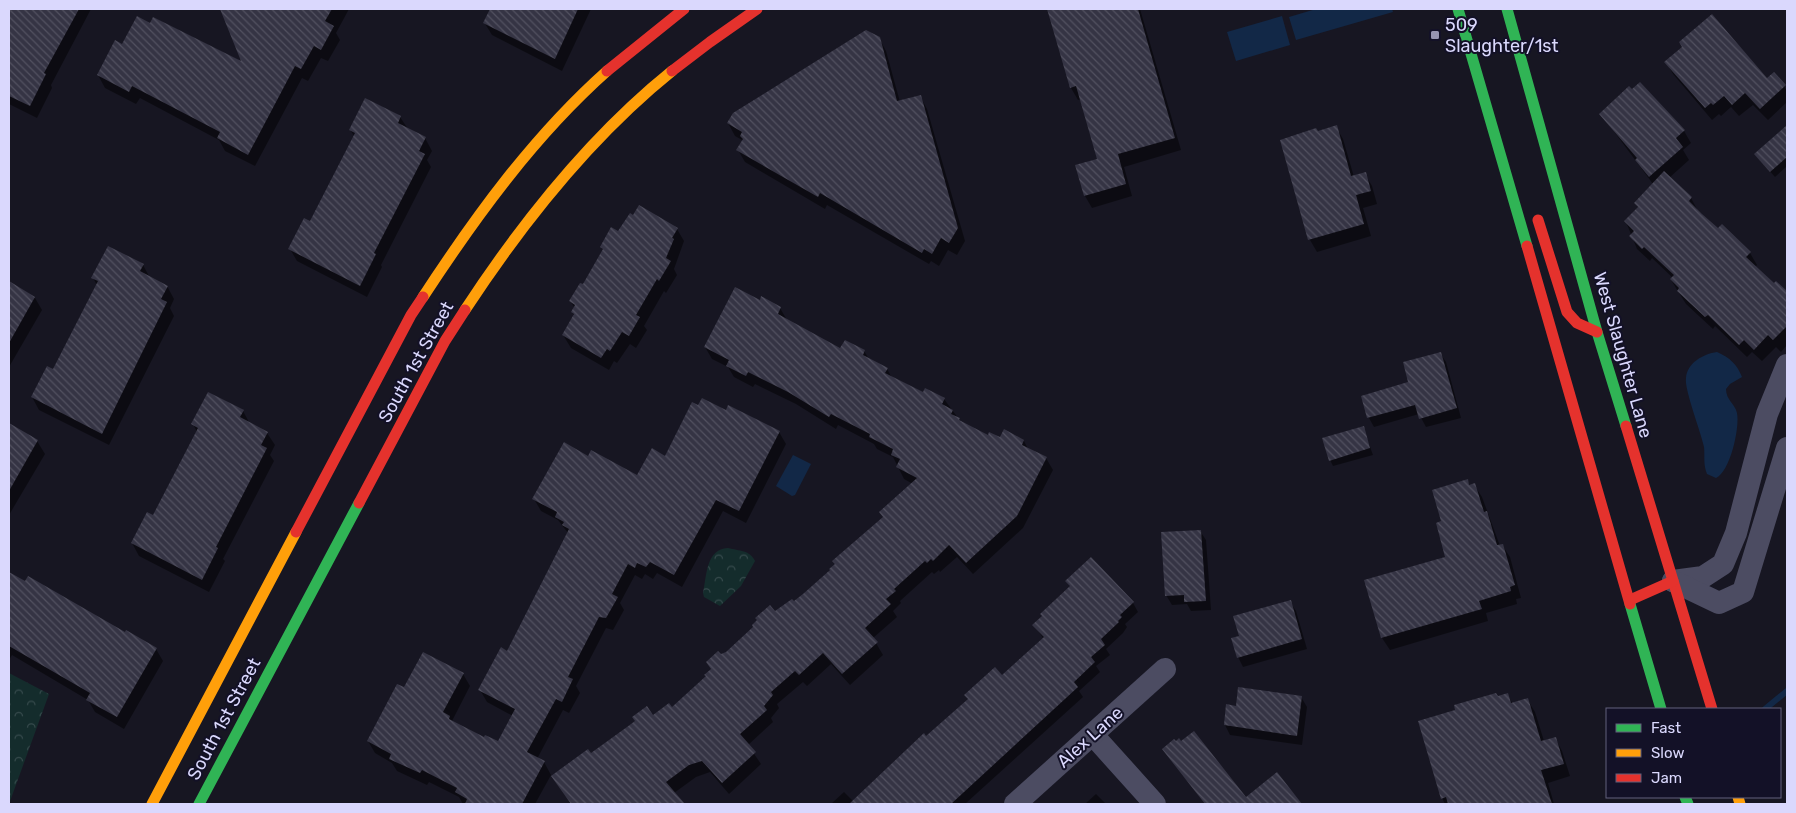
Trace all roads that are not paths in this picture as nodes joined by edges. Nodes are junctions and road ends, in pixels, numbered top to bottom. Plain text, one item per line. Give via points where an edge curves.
1 (684, 9) edge
2 (757, 9) edge
3 (1458, 9) edge
4 (1507, 9) edge
5 (1506, 130) dead end
6 (1494, 132) junction
7 (1534, 205) dead end
8 (1597, 332) junction
9 (1787, 365) edge
10 (1787, 448) edge
11 (1672, 581) junction
12 (1630, 600) junction
13 (1164, 669) dead end
14 (1661, 708) edge
15 (1712, 708) edge
16 (1093, 735) junction
17 (152, 804) edge
18 (199, 804) edge
19 (1015, 804) edge
20 (1155, 804) edge

1 - 17 main road, South 1st Street via 572,104 411,315 220,686
2 - 18 main road, South 1st Street via 694,53 639,100 514,230 445,342 248,702
3 - 6 main road
4 - 8 main road, West Slaughter Lane
5 - 6 main road
6 - 12 main road
7 - 8 main road via 1567,312 1577,323
8 - 11 main road, West Slaughter Lane
9 - 11 street via 1767,414 1736,533 1723,564 1703,577
10 - 11 street via 1743,592 1719,604
11 - 12 main road
11 - 15 main road, West Slaughter Lane
12 - 14 main road
13 - 16 street, Alex Lane
16 - 19 street, Alex Lane
16 - 20 street

